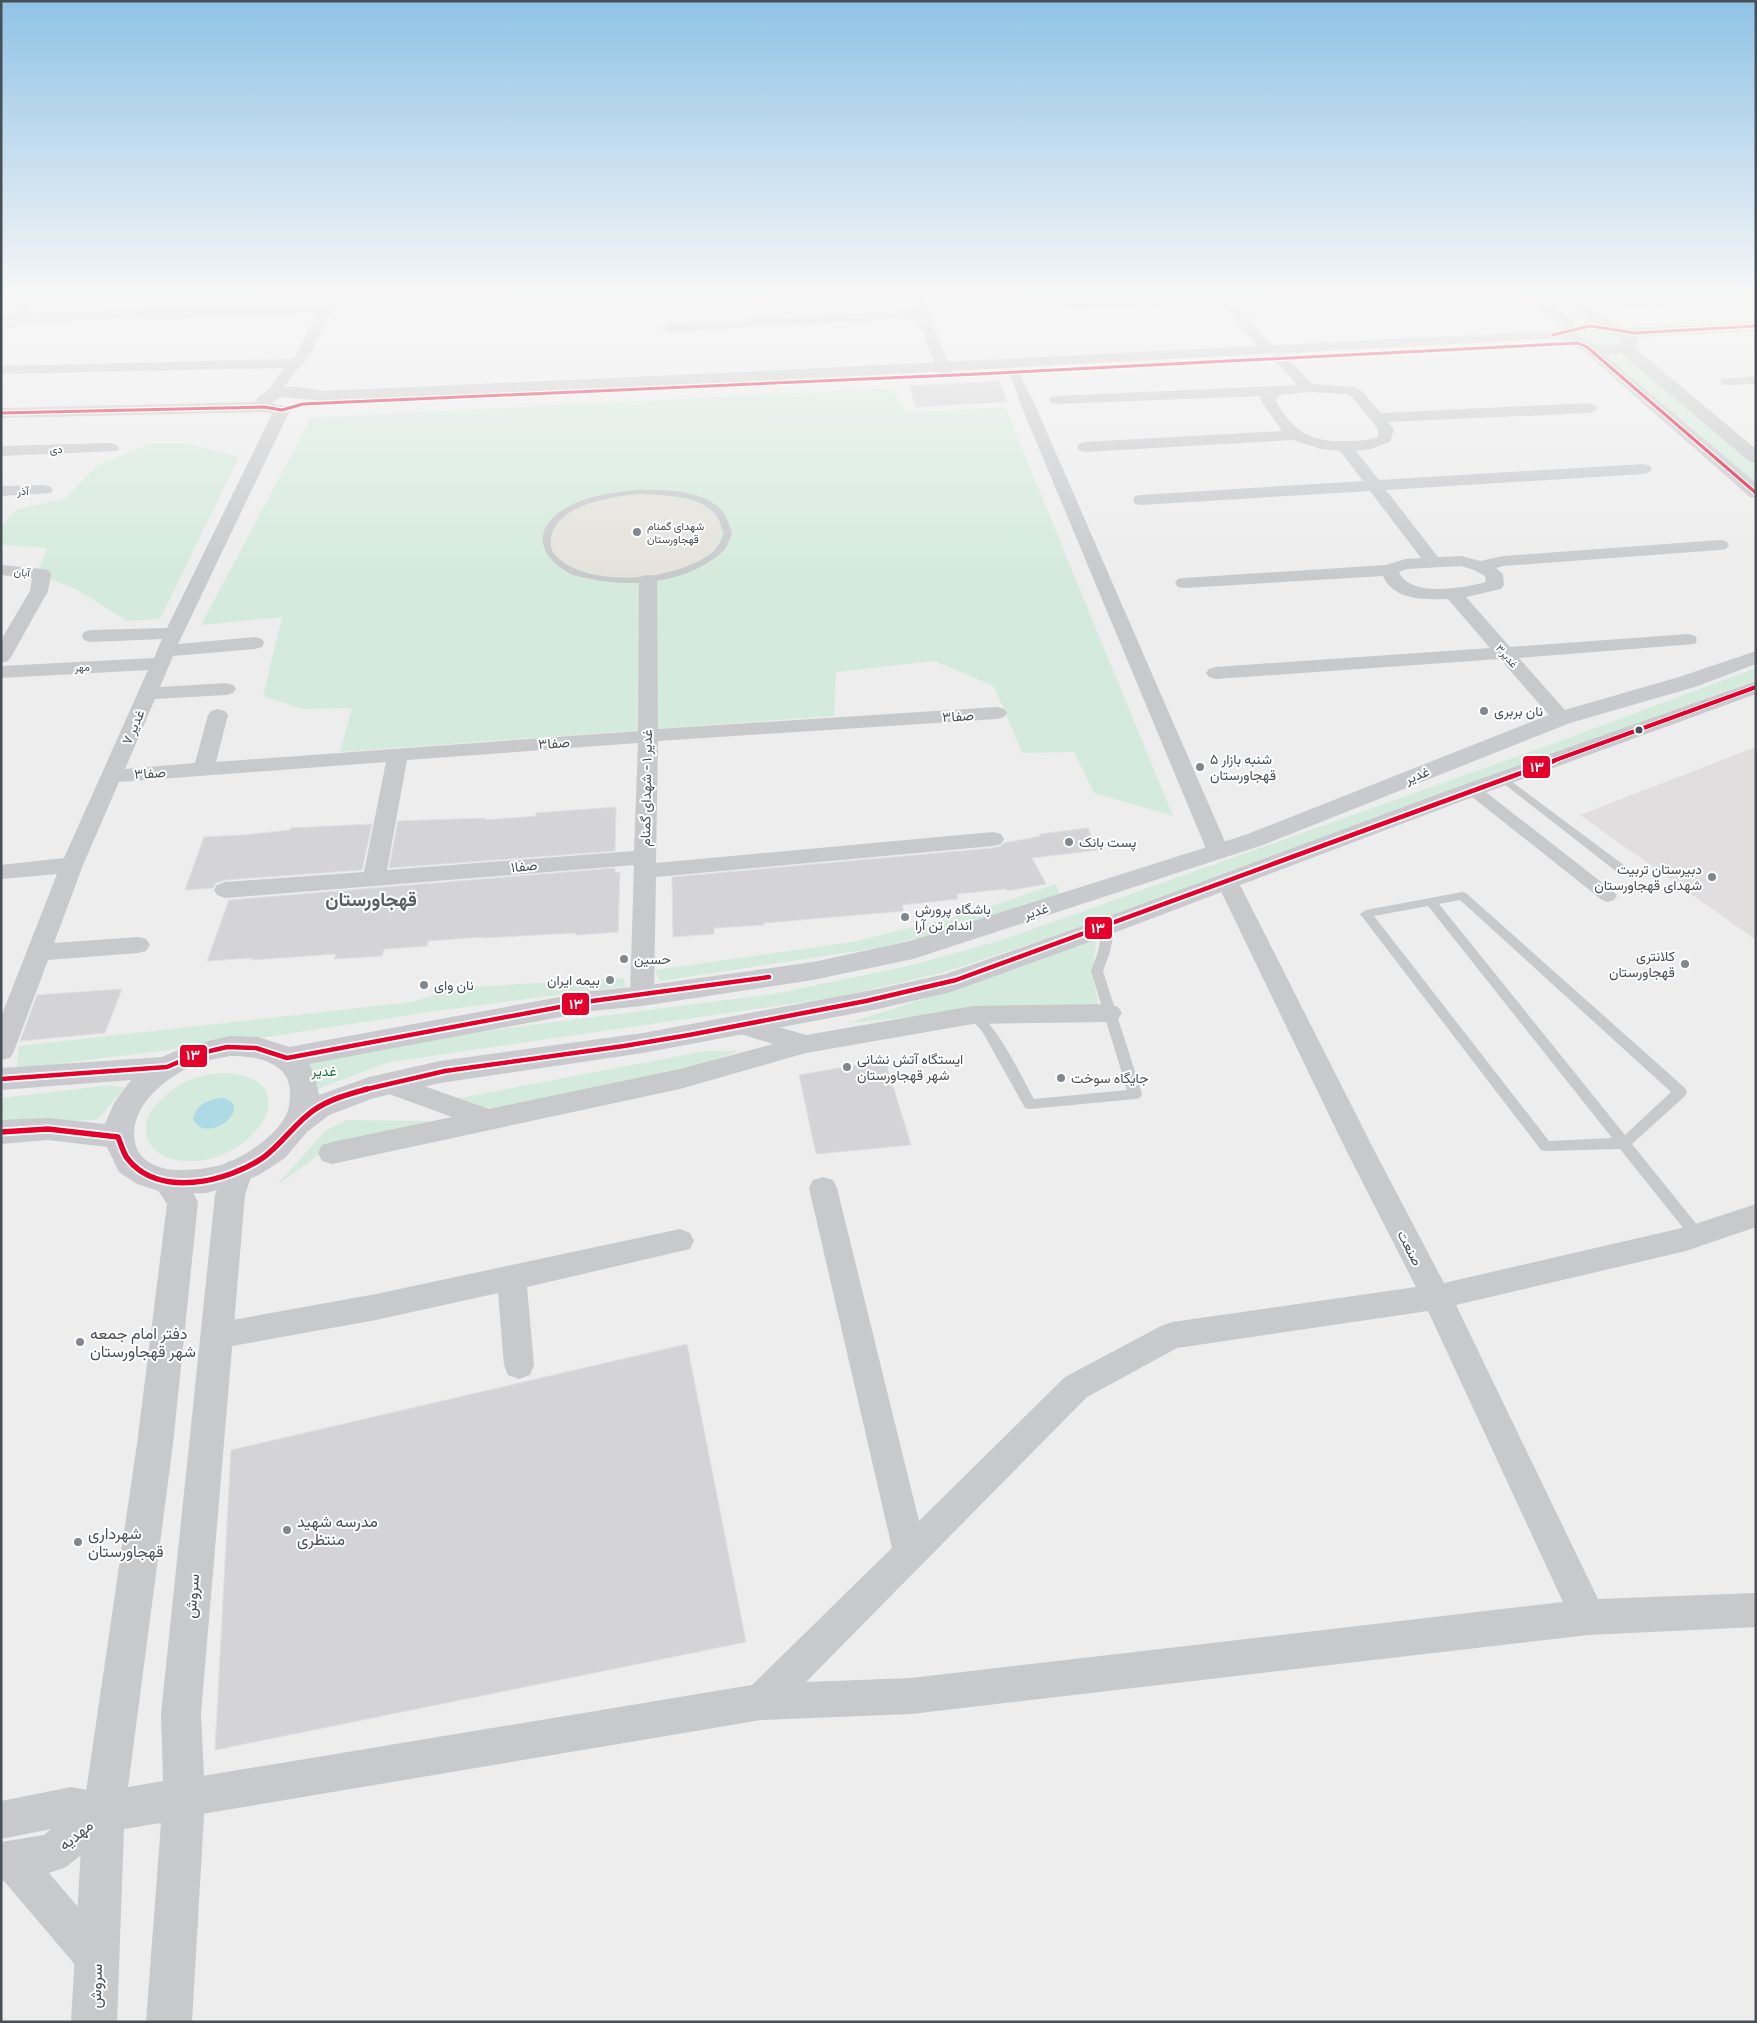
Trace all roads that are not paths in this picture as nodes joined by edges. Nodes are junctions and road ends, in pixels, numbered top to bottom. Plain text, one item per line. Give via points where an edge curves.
1 (276, 389) edge
2 (302, 389) edge
3 (490, 389) edge
4 (1021, 389) edge
5 (1293, 389) edge
6 (1337, 389) edge
7 (1636, 389) edge
8 (1680, 389) edge
9 (1276, 391) junction
10 (303, 397) junction
11 (1025, 398) joint
12 (1056, 400) dead end
13 (271, 402) junction
14 (1, 404) edge
15 (1589, 408) dead end
16 (1, 413) edge
17 (1377, 418) junction
18 (1294, 435) junction
19 (1344, 446) junction
20 (1085, 447) dead end
21 (111, 448) dead end
22 (1, 451) edge
23 (1756, 458) edge
24 (1644, 469) dead end
25 (1375, 486) junction
26 (45, 490) dead end
27 (1, 492) edge
28 (1756, 493) edge
29 (1141, 500) dead end
30 (1720, 545) dead end
31 (1433, 562) junction
32 (1480, 566) junction
33 (1, 570) edge
34 (1389, 570) junction
35 (648, 580) junction
36 (1184, 583) dead end
37 (1453, 594) junction
38 (91, 636) dead end
39 (1688, 640) dead end
40 (255, 643) dead end
41 (168, 649) junction
42 (1504, 652) junction
43 (1756, 657) edge
44 (1, 658) edge
45 (1, 672) edge
46 (1216, 673) dead end
47 (1756, 687) edge
48 (226, 689) dead end
49 (147, 694) junction
50 (996, 714) dead end
51 (218, 716) dead end
52 (1562, 718) junction
53 (648, 736) junction
54 (398, 755) junction
55 (204, 769) junction
56 (111, 776) junction
57 (1503, 778) junction
58 (1472, 790) junction
59 (993, 839) dead end
60 (1218, 852) junction
61 (645, 864) junction
62 (72, 865) junction
63 (1621, 869) dead end
64 (376, 871) junction
65 (1, 872) edge
66 (1227, 881) junction
67 (225, 890) dead end
68 (1608, 896) dead end
69 (1431, 902) junction
70 (1109, 926) junction
71 (138, 945) dead end
72 (39, 952) junction
73 (642, 996) junction
74 (1110, 1013) junction
75 (973, 1015) junction
76 (740, 1025) junction
77 (806, 1044) junction
78 (1, 1051) edge
79 (287, 1058) junction
80 (167, 1067) junction
81 (1, 1079) edge
82 (390, 1084) junction
83 (487, 1120) junction
84 (297, 1124) junction
85 (1, 1132) edge
86 (118, 1137) junction
87 (1625, 1143) junction
88 (332, 1153) dead end
89 (238, 1171) junction
90 (167, 1181) junction
91 (823, 1188) dead end
92 (1756, 1216) edge
93 (1697, 1235) junction
94 (680, 1241) dead end
95 (512, 1278) junction
96 (1436, 1297) junction
97 (216, 1336) junction
98 (519, 1365) dead end
99 (910, 1553) junction
100 (1756, 1610) edge
101 (1588, 1617) junction
102 (761, 1702) junction
103 (184, 1798) junction
104 (104, 1812) junction
105 (1, 1820) edge
106 (6, 1861) edge
107 (97, 1960) junction
108 (94, 2022) edge
109 (169, 2022) edge

1 - 13 street, غدیر ۷
2 - 10 street
3 - 10 street
4 - 11 street
5 - 9 street
6 - 17 street via 1357,394
7 - 28 street
8 - 23 street
9 - 12 street
9 - 18 street via 1267,399
10 - 13 street
11 - 60 street
13 - 14 street
13 - 16 street
13 - 41 street, غدیر ۷
15 - 17 street
17 - 19 street via 1386,429 1385,439 1373,444
18 - 19 street via 1326,447
18 - 20 street
19 - 25 street
21 - 22 street, دی
24 - 25 street
25 - 29 street
25 - 31 street
26 - 27 street, آذر
30 - 32 street via 1503,561
31 - 32 street via 1462,561
31 - 34 street via 1405,564
32 - 37 street via 1494,574 1495,584 1481,590
33 - 44 street, آبان via 42,574 39,591
34 - 36 street
34 - 37 street via 1390,576 1402,588 1424,594
35 - 35 lane via 688,570 717,553 728,532 719,513 677,494 631,493 598,498 581,505 555,522 548,532 548,552 568,569 604,579
35 - 53 street, غدیر ۱ - شهدای گمنام
37 - 42 street, غدیر۳
38 - 41 street
39 - 42 street
40 - 41 street
41 - 45 street, مهر
41 - 49 street, غدیر ۷
42 - 46 street
42 - 52 street, غدیر۳
43 - 52 main road, غدیر via 1687,682
47 - 57 main road
48 - 49 street
49 - 56 street, غدیر ۷
50 - 53 street, صفا۳
51 - 55 street
52 - 60 main road, غدیر
53 - 54 street, صفا۳
53 - 61 street, غدیر ۱ - شهدای گمنام
54 - 55 street, صفا۳
54 - 64 street
55 - 56 street, صفا۳
56 - 62 street, غدیر ۷
57 - 58 main road
57 - 63 lane
58 - 66 main road
58 - 68 street
59 - 61 street, صفا۱
60 - 73 main road, غدیر via 913,950 813,971
61 - 64 street, صفا۱ via 403,876
61 - 73 street, غدیر ۱ - شهدای گمنام
62 - 65 street
62 - 72 street, غدیر ۷
64 - 67 street, صفا۱
66 - 70 main road
66 - 96 street, صنعت
69 - 87 lane
69 - 87 lane via 1462,896 1680,1092
69 - 87 lane via 1366,914 1546,1146
70 - 74 lane via 1097,971
70 - 76 main road via 951,982
71 - 72 street
72 - 78 street, غدیر ۷
73 - 79 main road, غدیر via 592,1001
74 - 75 street
74 - 75 lane via 1135,1094 1030,1104 987,1028
75 - 77 street
76 - 77 street
76 - 82 main road via 643,1043 440,1072
77 - 83 street via 680,1079
79 - 80 main road via 269,1050 230,1046 187,1057
79 - 84 main road via 300,1071 306,1087 305,1105
80 - 81 main road
80 - 86 main road via 132,1100 120,1122
82 - 83 street
82 - 84 main road via 369,1088 319,1107
83 - 88 street
84 - 89 main road via 272,1151
85 - 86 main road via 48,1129
86 - 90 main road via 127,1161 144,1174
87 - 93 lane
89 - 90 main road via 214,1179
89 - 97 street, سروش via 230,1195
90 - 104 street, سروش via 183,1202 156,1444
91 - 99 street
92 - 93 street
93 - 96 street
94 - 95 street
95 - 97 street
95 - 98 street
96 - 99 street via 1172,1335 1076,1387
96 - 101 street, صنعت
97 - 103 street, سروش via 181,1714
99 - 102 street
100 - 101 street
101 - 102 street via 911,1696
102 - 103 street
103 - 104 street
103 - 109 street, سروش
104 - 105 street, مهدیه via 71,1806
104 - 106 street, مهدیه via 52,1853
104 - 107 street, سروش
106 - 107 street
107 - 108 street, سروش

